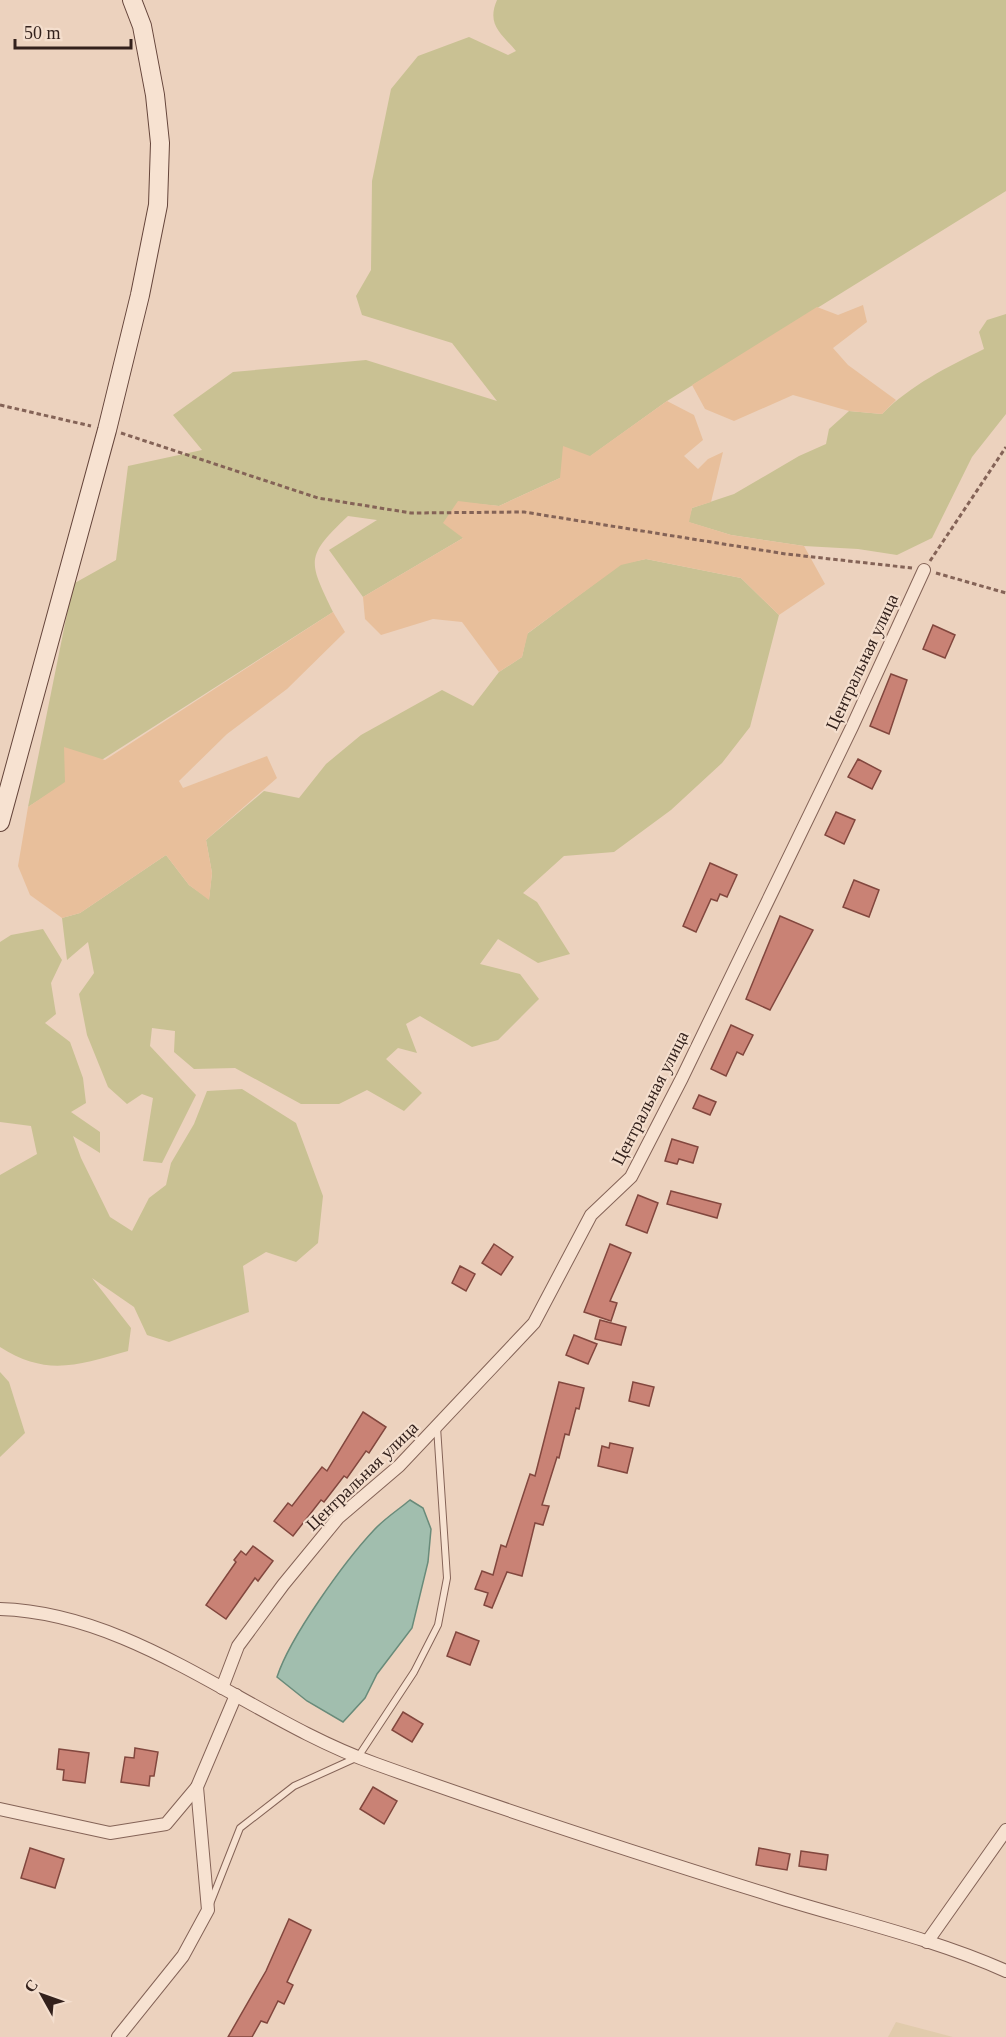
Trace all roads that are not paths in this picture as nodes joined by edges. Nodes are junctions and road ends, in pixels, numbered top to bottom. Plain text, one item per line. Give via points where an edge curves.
1 (132, 0) edge
2 (924, 570) road end
3 (0, 822) edge
4 (437, 1427) junction
5 (0, 1609) edge
6 (222, 1688) junction
7 (236, 1695) junction
8 (357, 1757) junction
9 (197, 1787) junction
10 (0, 1809) edge
11 (1006, 1830) edge
12 (208, 1910) junction
13 (927, 1942) junction
14 (1006, 1971) edge
15 (120, 2036) edge

1 - 3 main road via 142,26 155,95 160,143 158,205 107,429
2 - 4 street, Центральная улица via 852,727 631,1177 591,1215 534,1323
4 - 6 street, Центральная улица via 338,1518 238,1646
4 - 8 lane via 447,1578 438,1625 414,1672
5 - 6 street via 66,1620 141,1644
6 - 7 street
7 - 8 street via 313,1739
7 - 9 street
8 - 12 lane via 294,1786 240,1828
8 - 13 street via 693,1871
9 - 10 street via 166,1824 110,1833
9 - 12 street
11 - 13 street
12 - 15 street via 183,1956
13 - 14 street

